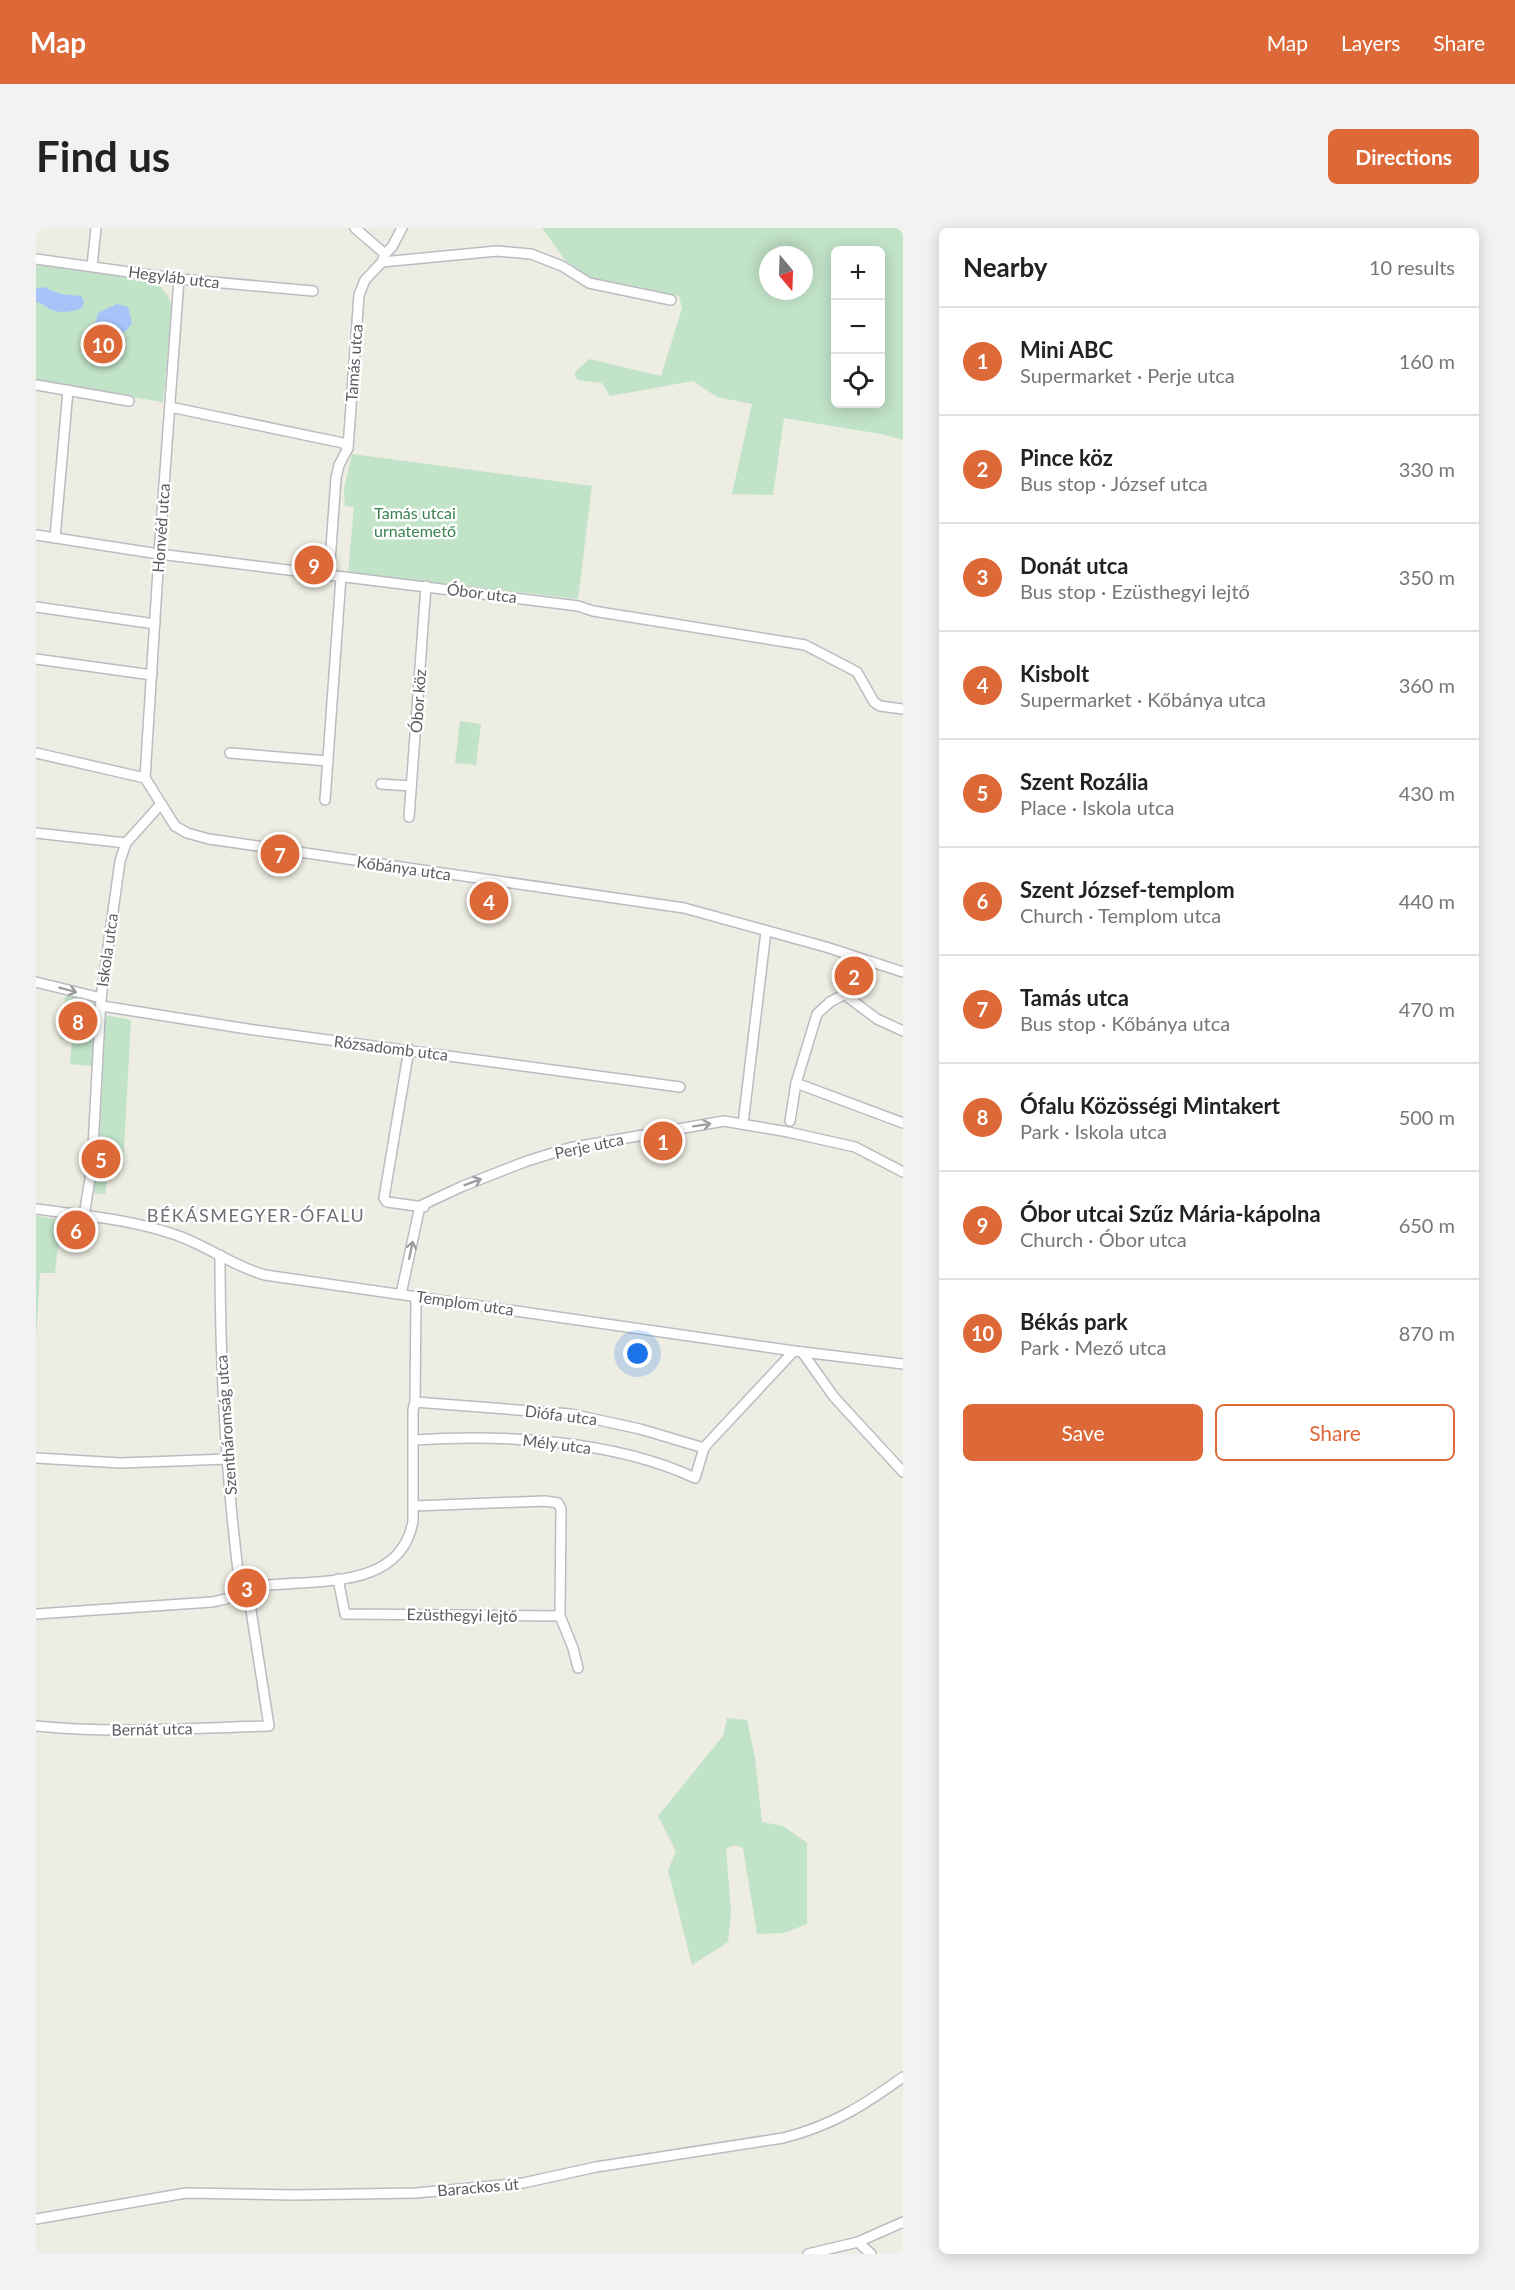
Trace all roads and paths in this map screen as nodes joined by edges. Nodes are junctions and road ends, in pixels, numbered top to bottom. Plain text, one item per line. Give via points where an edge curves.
1 (96, 228) edge
2 (355, 228) edge
3 (402, 228) edge
4 (383, 258) junction
5 (36, 259) edge
6 (92, 266) junction
7 (179, 279) junction
8 (313, 291) dead end
9 (671, 300) dead end
10 (36, 386) edge
11 (68, 390) junction
12 (129, 401) dead end
13 (170, 407) junction
14 (348, 448) junction
15 (36, 535) edge
16 (55, 538) junction
17 (159, 554) junction
18 (329, 576) junction
19 (341, 577) junction
20 (426, 586) junction
21 (36, 607) edge
22 (155, 624) junction
23 (36, 659) edge
24 (152, 675) junction
25 (903, 709) edge
26 (36, 753) edge
27 (230, 753) dead end
28 (328, 761) junction
29 (145, 778) junction
30 (381, 784) dead end
31 (411, 786) junction
32 (325, 800) dead end
33 (160, 805) junction
34 (409, 817) dead end
35 (36, 834) edge
36 (126, 843) junction
37 (766, 931) junction
38 (844, 953) junction
39 (903, 972) edge
40 (36, 982) edge
41 (847, 993) junction
42 (101, 1002) junction
43 (903, 1031) edge
44 (409, 1049) junction
45 (796, 1083) junction
46 (680, 1087) dead end
47 (790, 1121) dead end
48 (903, 1123) edge
49 (743, 1124) junction
50 (903, 1172) edge
51 (422, 1207) junction
52 (36, 1209) edge
53 (84, 1216) junction
54 (220, 1255) junction
55 (401, 1294) junction
56 (416, 1297) junction
57 (798, 1352) junction
58 (903, 1364) edge
59 (415, 1402) junction
60 (414, 1440) junction
61 (704, 1448) junction
62 (36, 1458) edge
63 (228, 1459) junction
64 (903, 1472) edge
65 (414, 1506) junction
66 (338, 1579) junction
67 (245, 1593) junction
68 (36, 1614) edge
69 (560, 1616) junction
70 (578, 1668) dead end
71 (36, 1726) edge
72 (268, 1726) joint
73 (903, 2077) edge
74 (36, 2219) edge
75 (903, 2222) edge
76 (858, 2242) junction
77 (808, 2254) edge
78 (872, 2254) edge

1 - 6 street
2 - 4 street
3 - 4 street, Tamás utca
4 - 9 street via 497,251 531,254 562,266 589,283
4 - 14 street, Tamás utca via 365,280 359,295
5 - 6 street, Hegyláb utca
6 - 7 street, Hegyláb utca
7 - 8 street, Hegyláb utca
7 - 13 street, Honvéd utca
10 - 11 street
11 - 12 street
11 - 16 street
13 - 14 street via 343,443
13 - 17 street, Honvéd utca
14 - 18 street, Tamás utca via 336,478
15 - 16 street, Óbor utca
16 - 17 street, Óbor utca
17 - 18 street, Óbor utca
17 - 22 street, Honvéd utca
18 - 19 street, Óbor utca
19 - 20 street, Óbor utca
19 - 28 street
20 - 25 street, Óbor utca via 578,606 805,645 857,672 880,706
20 - 31 street, Óbor köz
21 - 22 street
22 - 24 street, Honvéd utca
23 - 24 street
24 - 29 street, Honvéd utca
26 - 29 street
27 - 28 street
28 - 32 street
29 - 33 street, Kőbánya utca
30 - 31 street
31 - 34 street, Óbor köz
33 - 36 street, Iskola utca
33 - 37 street, Kőbánya utca via 177,828 209,839 640,900
35 - 36 street
36 - 42 street, Iskola utca via 120,861
37 - 38 street, Kőbánya utca
37 - 49 street
38 - 39 street, Kőbánya utca
38 - 41 street via 851,974
40 -> 42 street, Rózsadomb utca
41 - 43 street via 870,1015
41 - 45 street via 817,1014
42 - 44 street, Rózsadomb utca via 254,1030
42 - 53 street, Iskola utca via 92,1166
44 - 46 street, Rózsadomb utca
44 - 51 street via 384,1198 387,1202
45 - 47 street
45 - 48 street
49 - 50 street, Perje utca via 855,1147
51 -> 49 street, Perje utca via 463,1186 569,1148 724,1121
55 -> 51 street
52 - 53 street, Templom utca
53 - 54 street, Templom utca via 172,1233
54 - 55 street, Templom utca via 265,1275
54 - 63 street, Szentháromság utca via 220,1350
55 - 56 street, Templom utca
56 - 57 street, Templom utca
56 - 59 street
57 - 58 street, Templom utca
57 - 61 street
57 - 64 street
59 - 60 street
59 - 61 street, Diófa utca via 571,1414
60 - 61 street, Mély utca via 487,1437 589,1448 653,1461 694,1478
60 - 65 street
62 - 63 street via 121,1463
63 - 67 street, Szentháromság utca
65 - 66 street via 410,1536 398,1555 379,1569
65 - 69 street via 558,1503
66 - 67 street via 257,1586
66 - 69 street, Ezüsthegyi lejtő via 345,1614
67 - 68 street via 212,1602
67 - 72 street, Szentháromság utca
69 - 70 street
71 - 72 street, Bernát utca via 182,1730
73 - 74 street, Barackos út via 864,2105 826,2125 783,2139 596,2167 536,2181 416,2193 186,2193
75 - 76 street
76 - 77 street
76 - 78 street

